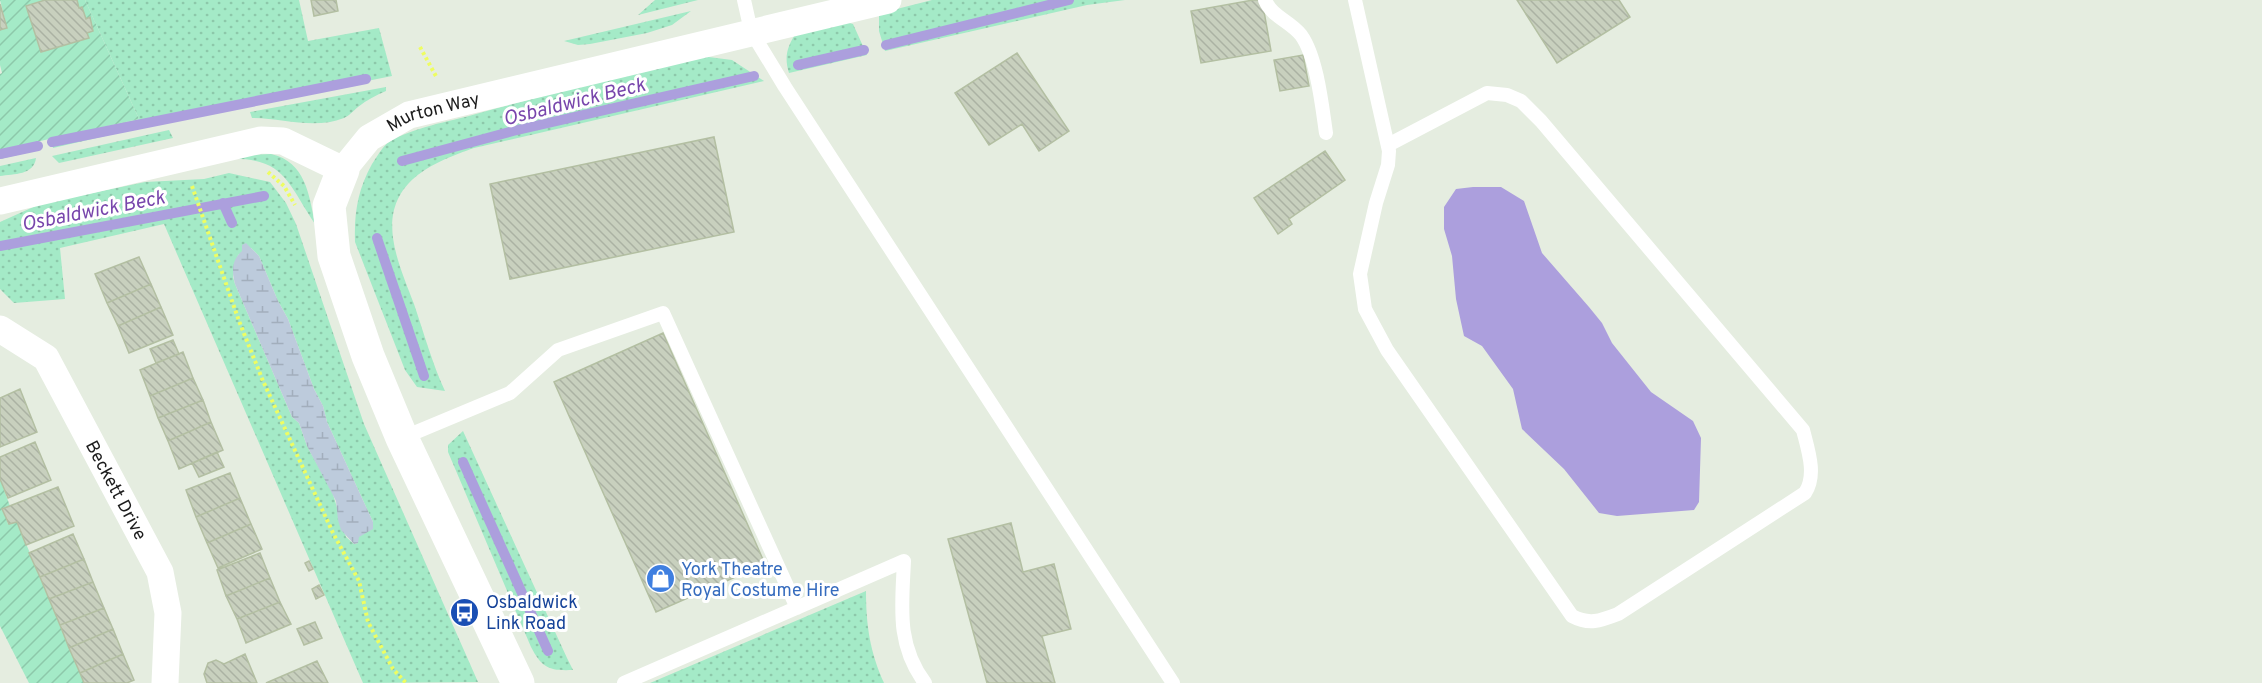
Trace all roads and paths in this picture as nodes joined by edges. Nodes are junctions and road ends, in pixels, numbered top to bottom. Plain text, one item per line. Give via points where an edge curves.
1 (744, 0) edge
2 (888, 0) edge
3 (1265, 0) edge
4 (1355, 0) edge
5 (751, 31) junction
6 (1326, 133) dead end
7 (1388, 145) junction
8 (343, 170) junction
9 (196, 197) dead end
10 (0, 201) edge
11 (0, 329) edge
12 (402, 438) junction
13 (796, 608) junction
14 (165, 683) edge
15 (406, 683) edge
16 (518, 683) edge
17 (624, 683) edge
18 (925, 683) edge
19 (1173, 683) edge

1 - 5 lane
2 - 5 street, Murton Way
3 - 6 lane via 1272,13 1300,34 1306,46 1317,80
4 - 7 lane
5 - 8 street, Murton Way via 409,115 369,138
5 - 19 lane
7 - 7 lane via 1388,165 1360,274 1365,309 1387,350 1572,616 1584,622 1598,622 1618,614 1805,493 1811,484 1810,456 1803,430 1521,101 1507,94 1486,93
8 - 10 street via 283,141 261,140
8 - 12 street via 329,206 334,256 368,356
9 - 15 path via 263,381 359,581 368,621 393,669
11 - 14 street, Beckett Drive via 46,358 160,572 168,613
12 - 13 lane via 510,393 558,350 663,313
12 - 16 street
13 - 17 lane
13 - 18 lane via 904,561 902,626 907,650

